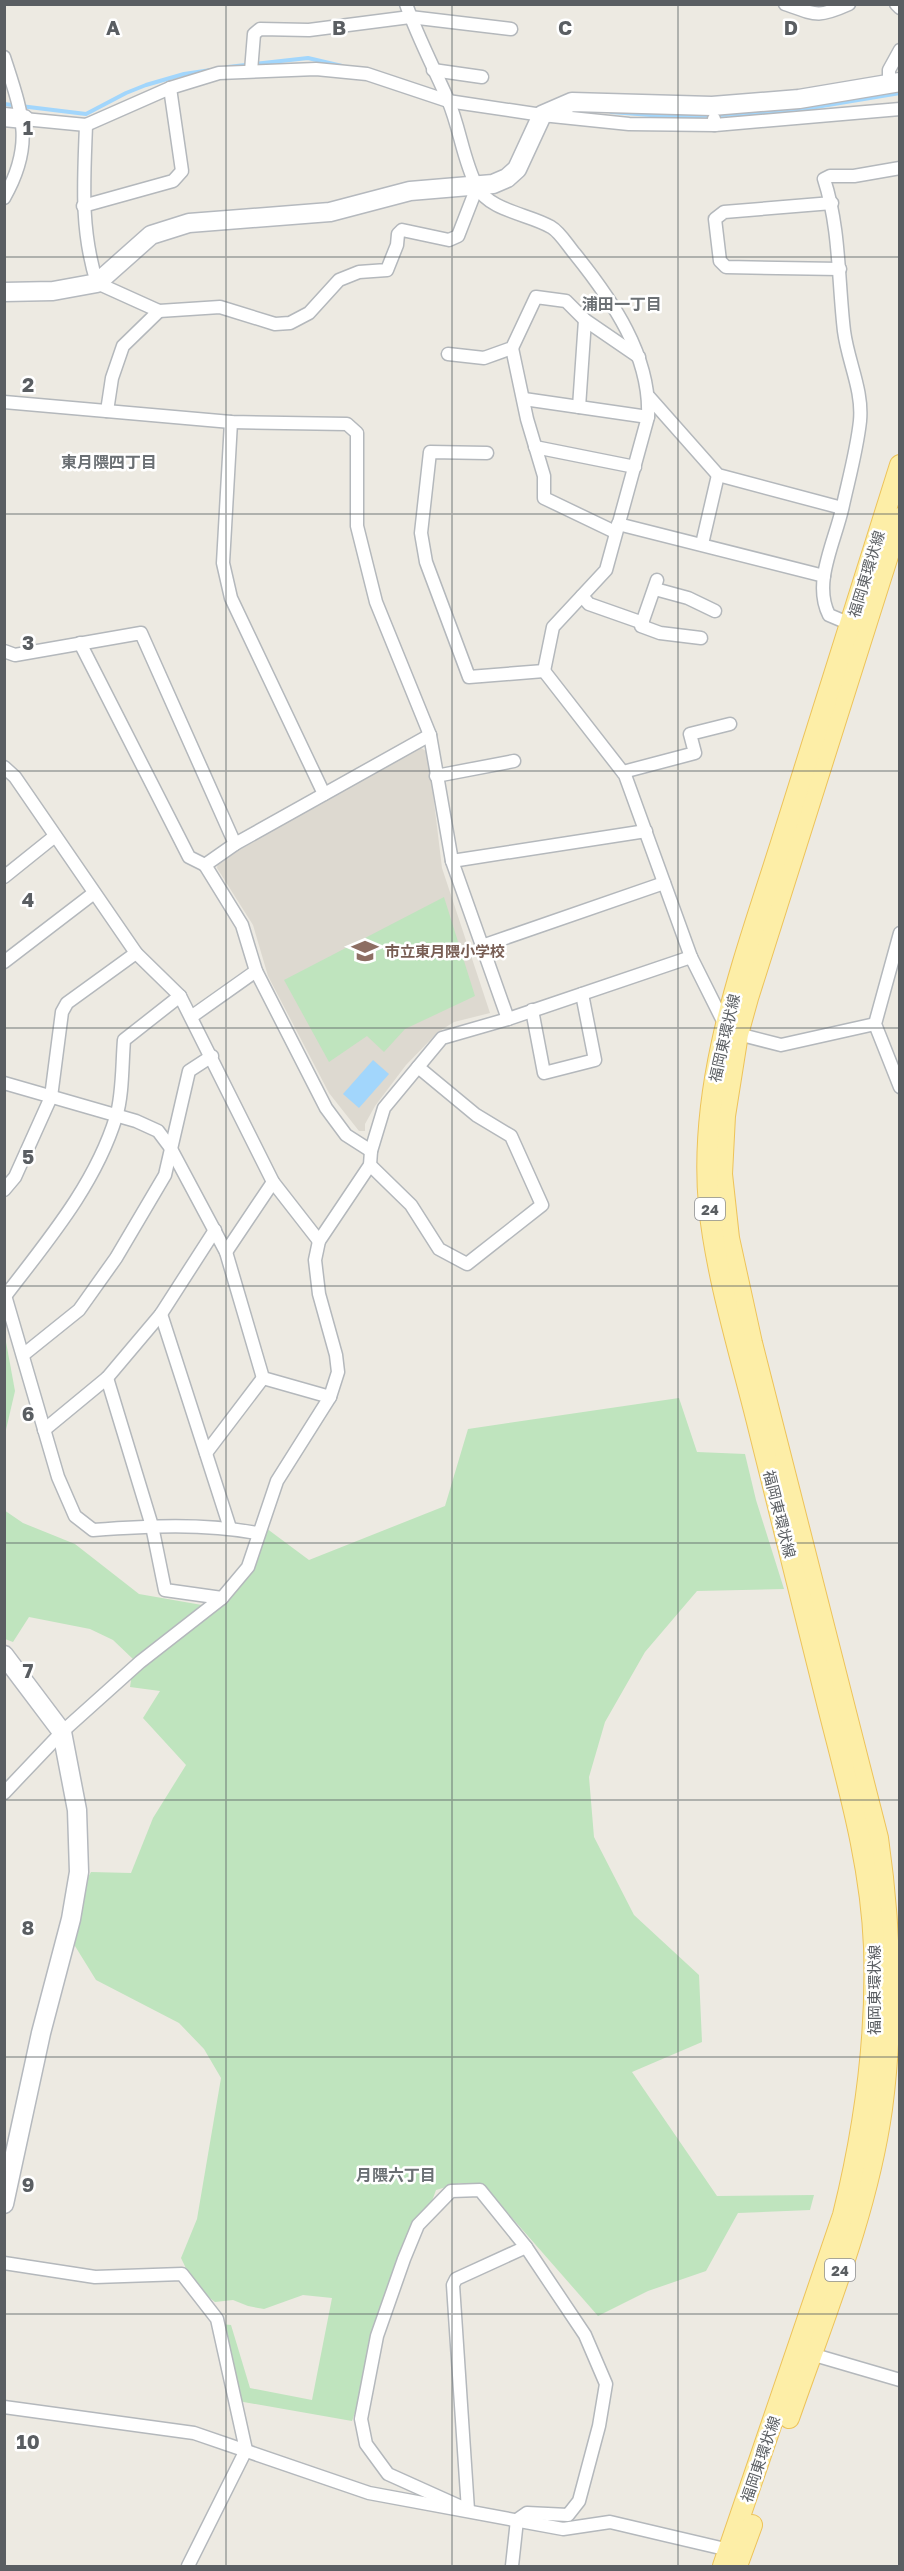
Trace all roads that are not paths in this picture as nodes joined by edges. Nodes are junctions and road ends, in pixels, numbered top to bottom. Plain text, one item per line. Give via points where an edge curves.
1 (406, 4) edge
2 (785, 4) edge
3 (849, 4) edge
4 (896, 4) edge
5 (900, 8) edge
6 (410, 17) junction
7 (511, 29) dead end
8 (900, 50) edge
9 (4, 57) edge
10 (433, 70) junction
11 (251, 71) junction
12 (482, 77) dead end
13 (894, 83) edge
14 (171, 88) junction
15 (448, 101) junction
16 (712, 106) junction
17 (900, 109) edge
18 (542, 115) junction
19 (4, 117) edge
20 (24, 119) junction
21 (86, 125) junction
22 (715, 125) junction
23 (900, 168) edge
24 (477, 187) junction
25 (4, 198) edge
26 (832, 203) junction
27 (83, 206) junction
28 (840, 269) junction
29 (98, 282) junction
30 (4, 292) edge
31 (159, 311) junction
32 (585, 320) junction
33 (512, 348) junction
34 (448, 354) dead end
35 (640, 358) junction
36 (649, 397) junction
37 (524, 399) junction
38 (4, 402) edge
39 (579, 407) junction
40 (107, 411) junction
41 (648, 417) junction
42 (231, 422) junction
43 (535, 447) junction
44 (487, 453) dead end
45 (900, 465) edge
46 (635, 467) junction
47 (718, 475) junction
48 (842, 508) junction
49 (900, 518) edge
50 (616, 528) junction
51 (702, 544) junction
52 (824, 576) junction
53 (582, 596) junction
54 (715, 611) dead end
55 (643, 623) junction
56 (857, 627) junction
57 (701, 638) dead end
58 (80, 643) junction
59 (4, 651) edge
60 (544, 671) junction
61 (730, 724) dead end
62 (430, 735) junction
63 (514, 761) dead end
64 (4, 767) edge
65 (623, 772) junction
66 (436, 776) junction
67 (324, 794) junction
68 (646, 831) junction
69 (55, 836) junction
70 (235, 844) junction
71 (452, 861) junction
72 (205, 865) junction
73 (4, 877) edge
74 (664, 883) junction
75 (94, 893) junction
76 (900, 933) edge
77 (482, 946) junction
78 (136, 953) junction
79 (691, 957) junction
80 (4, 962) edge
81 (256, 971) junction
82 (582, 994) junction
83 (180, 996) junction
84 (532, 1010) junction
85 (191, 1017) junction
86 (508, 1018) junction
87 (875, 1024) junction
88 (732, 1030) junction
89 (212, 1056) junction
90 (418, 1067) junction
91 (4, 1083) edge
92 (900, 1087) edge
93 (51, 1097) junction
94 (117, 1116) junction
95 (170, 1147) junction
96 (371, 1151) junction
97 (370, 1165) junction
98 (273, 1182) junction
99 (4, 1190) edge
100 (215, 1230) junction
101 (319, 1241) junction
102 (226, 1252) junction
103 (5, 1294) edge
104 (161, 1314) junction
105 (23, 1355) junction
106 (107, 1378) junction
107 (263, 1378) junction
108 (330, 1397) junction
109 (44, 1430) junction
110 (206, 1453) junction
111 (152, 1526) junction
112 (230, 1528) junction
113 (257, 1533) junction
114 (222, 1598) junction
115 (4, 1655) edge
116 (62, 1732) junction
117 (4, 1793) edge
118 (895, 1963) edge
119 (4, 2204) edge
120 (526, 2247) junction
121 (4, 2263) edge
122 (811, 2354) junction
123 (900, 2380) edge
124 (4, 2407) edge
125 (246, 2450) junction
126 (468, 2510) junction
127 (517, 2520) junction
128 (730, 2561) edge
129 (188, 2566) edge
130 (512, 2566) edge

1 - 6 street
2 - 3 street via 816,15
4 - 5 street
6 - 7 street
6 - 10 street
6 - 11 street via 309,30 260,29 254,34
8 - 13 street via 889,70
9 - 20 street
10 - 12 street
10 - 15 street
11 - 14 street via 219,72
11 - 15 street via 316,69 367,74
13 - 16 street via 799,99
14 - 21 street
14 - 27 street via 182,171 173,181
15 - 18 street
15 - 24 street
16 - 18 street via 572,102
16 - 22 street
17 - 22 street
18 - 22 street via 629,124
18 - 24 street via 517,168 507,178
19 - 20 street
20 - 21 street
20 - 25 street via 21,161
21 - 27 street
23 - 26 street via 824,179
24 - 29 street via 410,191 330,212 189,223 151,235
24 - 31 street via 458,236 449,240 402,230 387,270 359,272 339,280 309,313 290,323 275,324 220,307
24 - 35 street via 486,200 553,228 593,276
26 - 28 street
26 - 28 street via 724,213 715,219 720,261 726,267
27 - 29 street
28 - 48 street via 844,333 859,396 860,420
29 - 30 street via 53,291
29 - 31 street
31 - 40 street via 123,346 112,378
32 - 33 street via 566,302 536,297
32 - 35 street
32 - 39 street
33 - 34 street via 484,358
33 - 37 street
35 - 36 street
36 - 41 street
36 - 47 street
37 - 39 street
37 - 43 street
38 - 40 street
39 - 41 street
40 - 42 street
41 - 46 street
42 - 62 street via 347,424 357,433 357,526 376,602
42 - 67 street via 223,563 231,598
43 - 46 street
43 - 50 street via 544,476 544,498
44 - 60 street via 430,452 422,533 426,562 469,677
45 - 56 main road, 福岡東環状線 / 24
46 - 50 street
47 - 48 street
47 - 51 street
48 - 52 street
49 - 56 main road, 福岡東環状線 / 24
50 - 51 street
50 - 53 street via 606,570
51 - 52 street
52 - 56 street via 822,603 829,615
53 - 55 street via 589,604
53 - 60 street via 553,627
54 - 55 street via 656,585
55 - 57 street via 641,626 660,633
56 - 88 main road, 福岡東環状線 / 24
58 - 59 street via 15,655
58 - 70 street via 141,633
58 - 72 street via 189,857
60 - 65 street
61 - 65 street via 690,734 695,753
62 - 66 street
62 - 67 street
63 - 66 street
64 - 69 street
65 - 68 street
66 - 71 street
67 - 70 street
68 - 71 street
68 - 74 street
69 - 73 street
69 - 75 street
70 - 72 street
71 - 77 street
72 - 81 street via 242,925
74 - 77 street
74 - 79 street
75 - 78 street
75 - 80 street
76 - 87 street
77 - 86 street
78 - 83 street
78 - 93 street via 67,1003 62,1012
79 - 82 street
79 - 88 street
81 - 85 street
81 - 96 street via 326,1108 346,1135
82 - 84 street
82 - 84 street via 595,1060 544,1073
83 - 85 street
83 - 94 street via 124,1040
84 - 86 street
85 - 89 street
86 - 90 street via 442,1038
87 - 88 street via 781,1045
87 - 92 street
88 - 118 main road, 福岡東環状線 / 24 via 722,1174 729,1238 878,1838
88 - 128 main road, 福岡東環状線 / 24 via 713,1084 708,1173 714,1240 860,1834 874,1943 874,2040 866,2107 836,2238
89 - 95 street via 189,1071
89 - 98 street
90 - 96 street via 384,1108
90 - 97 street via 476,1115 511,1136 542,1205 467,1264 440,1249 411,1205
91 - 93 street
93 - 94 street
93 - 99 street via 15,1177
94 - 95 street via 158,1131
94 - 103 street via 78,1200
95 - 100 street
95 - 105 street via 165,1175 116,1258 79,1310
96 - 97 street
97 - 101 street
98 - 101 street
98 - 102 street
100 - 102 street
100 - 104 street
101 - 108 street via 315,1260 319,1294 338,1372
102 - 107 street
103 - 105 street
104 - 106 street
104 - 110 street
105 - 109 street
106 - 109 street
106 - 111 street
107 - 108 street
107 - 110 street
108 - 113 street via 277,1481
109 - 111 street via 75,1516 93,1530
110 - 112 street
111 - 112 street
111 - 114 street via 165,1590
112 - 113 street
113 - 114 street via 248,1567
114 - 116 street via 140,1662
115 - 116 street
116 - 117 street
116 - 119 street via 77,1810 79,1872
118 - 122 main road, 福岡東環状線 / 24 via 881,2111 857,2220
120 - 126 street via 456,2279 453,2285
120 - 126 street via 480,2190 451,2190 418,2225 377,2336 361,2420 366,2444 388,2474
120 - 127 street via 585,2335 606,2384 579,2501 567,2515 527,2513
121 - 125 street via 95,2277 186,2276 217,2319
122 - 123 street
122 - 128 main road, 福岡東環状線 / 24
124 - 125 street via 194,2433
125 - 126 street via 369,2493
125 - 129 street
126 - 127 street
127 - 128 street via 563,2529 610,2522
127 - 130 street

